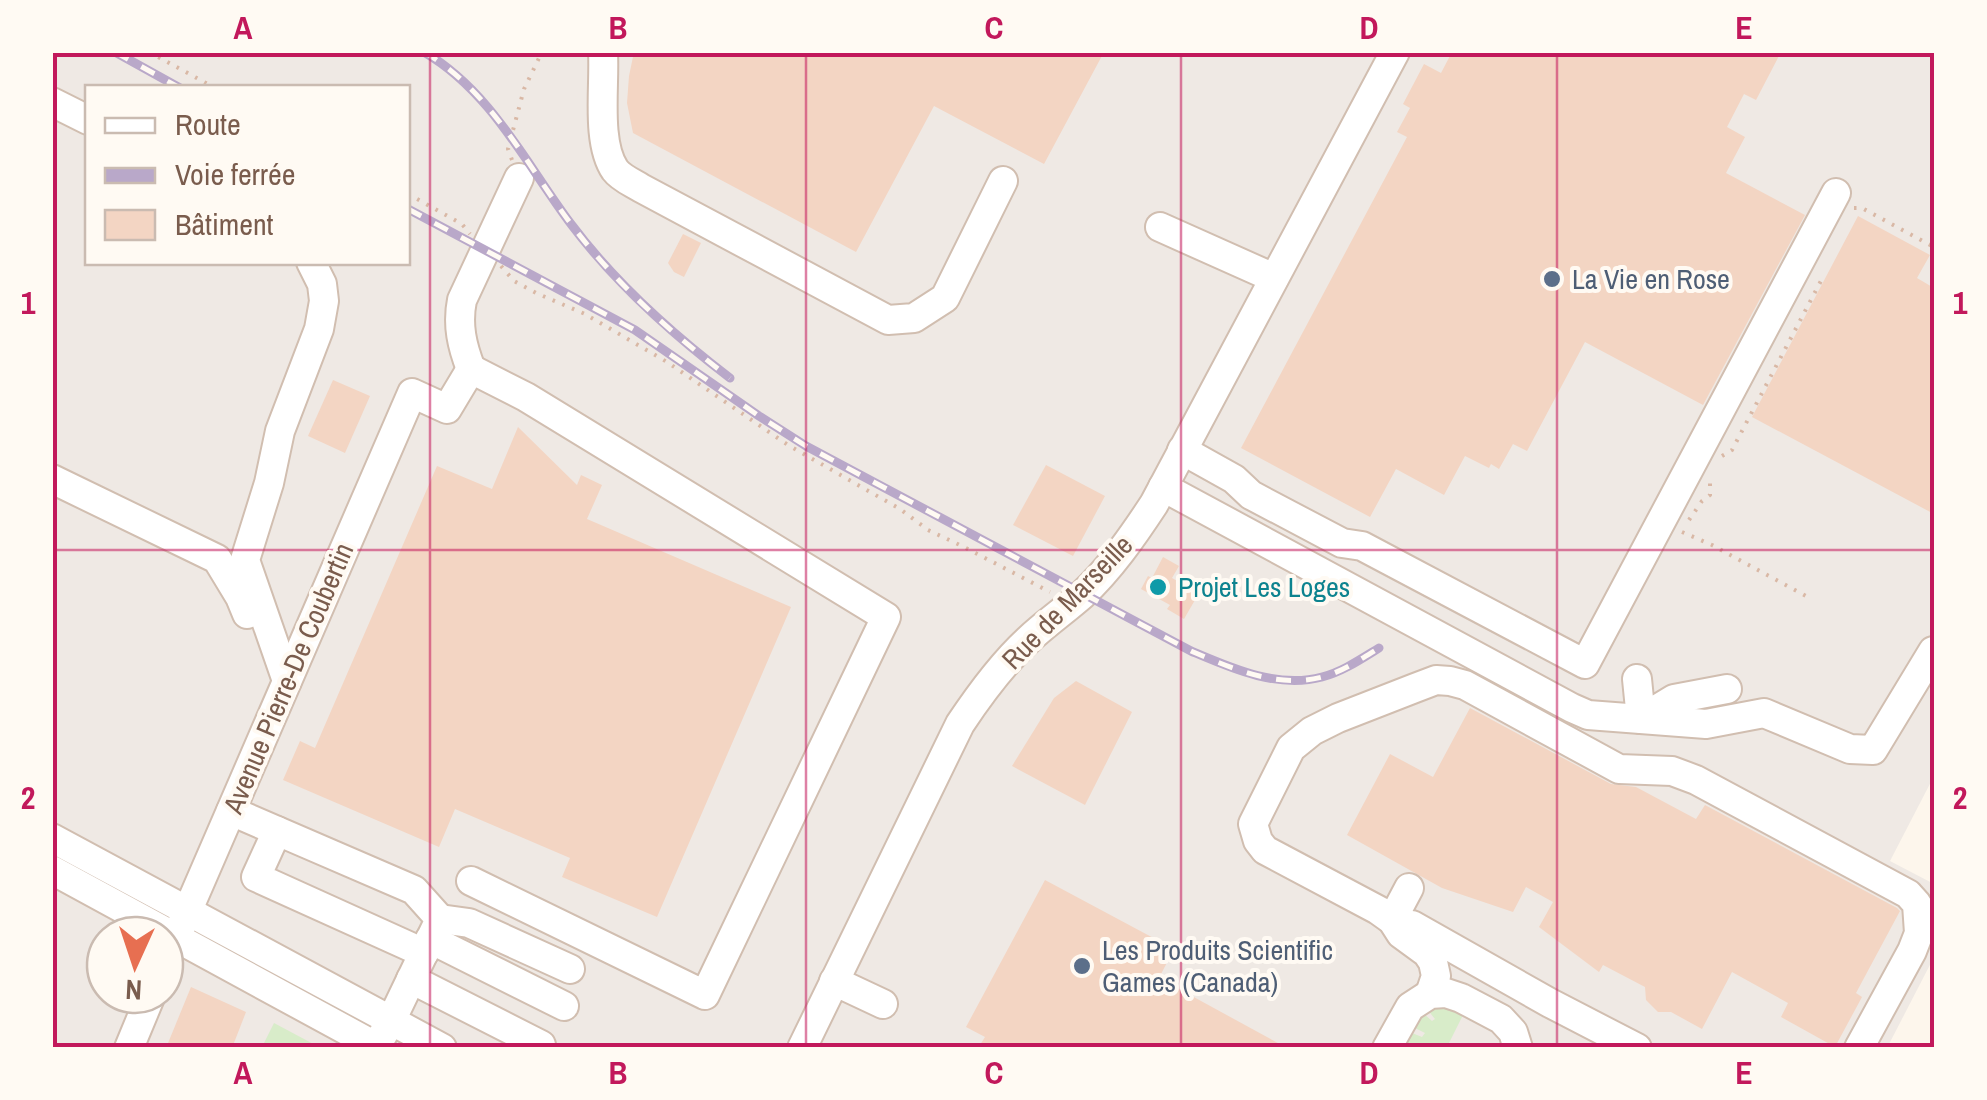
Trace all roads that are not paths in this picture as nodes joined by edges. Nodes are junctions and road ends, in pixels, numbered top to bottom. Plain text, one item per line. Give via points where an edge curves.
1 (604, 52) edge
2 (1395, 52) edge
3 (52, 102) edge
4 (85, 118) edge
5 (519, 178) dead end
6 (1003, 180) dead end
7 (1844, 202) road end
8 (1160, 227) dead end
9 (313, 265) edge
10 (1274, 278) junction
11 (470, 370) junction
12 (1182, 450) junction
13 (52, 478) edge
14 (1163, 487) junction
15 (1933, 651) edge
16 (1637, 678) dead end
17 (287, 680) junction
18 (1727, 689) dead end
19 (1641, 719) junction
20 (231, 811) junction
21 (276, 831) junction
22 (52, 838) edge
23 (52, 870) edge
24 (471, 881) dead end
25 (1408, 888) dead end
26 (188, 911) junction
27 (118, 915) edge
28 (185, 918) edge
29 (1392, 920) junction
30 (431, 937) junction
31 (185, 957) edge
32 (570, 969) dead end
33 (411, 979) junction
34 (834, 981) junction
35 (1430, 994) junction
36 (1550, 1003) junction
37 (883, 1004) dead end
38 (564, 1006) dead end
39 (143, 1015) edge
40 (391, 1021) junction
41 (1517, 1044) edge
42 (541, 1046) edge
43 (378, 1047) edge
44 (129, 1048) edge
45 (442, 1048) edge
46 (802, 1048) edge
47 (1386, 1048) edge
48 (1637, 1048) edge
49 (1859, 1048) edge

1 - 6 street via 603,122 616,172 888,320 914,318 945,298
2 - 10 street, Rue de Marseille
3 - 4 street
5 - 11 street via 462,300 458,319
7 - 12 street via 1585,664 1362,546 1350,531 1256,480 1234,479
8 - 10 street
9 - 17 street via 324,301 319,329 280,431 244,560
10 - 12 street, Rue de Marseille
11 - 17 street, Avenue Pierre-De Coubertin via 447,409 412,393
11 - 24 street via 526,397 886,617 705,996
12 - 14 street, Rue de Marseille
13 - 17 street via 217,559
14 - 19 street via 1572,708
14 - 34 street, Rue de Marseille via 1122,550 1017,651 960,724
15 - 19 street via 1873,750 1850,749 1764,713 1706,724
16 - 19 street
17 - 20 street, Avenue Pierre-De Coubertin
18 - 19 street via 1674,699
20 - 21 street
20 - 26 street, Avenue Pierre-De Coubertin
21 - 30 street via 414,890
21 - 30 street via 256,877
22 - 26 street
23 - 27 street
25 - 29 street
26 - 28 street, Avenue Pierre-De Coubertin
26 - 40 street
29 - 35 street via 1433,962
29 - 36 street via 1411,924
29 - 49 street via 1265,850 1253,824 1290,748 1312,732 1436,680 1450,681 1619,768 1672,771 1696,780 1908,894 1918,904 1919,934
30 - 32 street via 469,923
30 - 33 street
30 - 38 street
31 - 43 street
33 - 40 street
33 - 42 street
34 - 37 street
34 - 46 street, Rue de Marseille
35 - 41 street via 1454,995 1501,1019
35 - 47 street via 1410,1007
36 - 41 street
36 - 48 street
39 - 44 street
40 - 43 street
40 - 45 street

